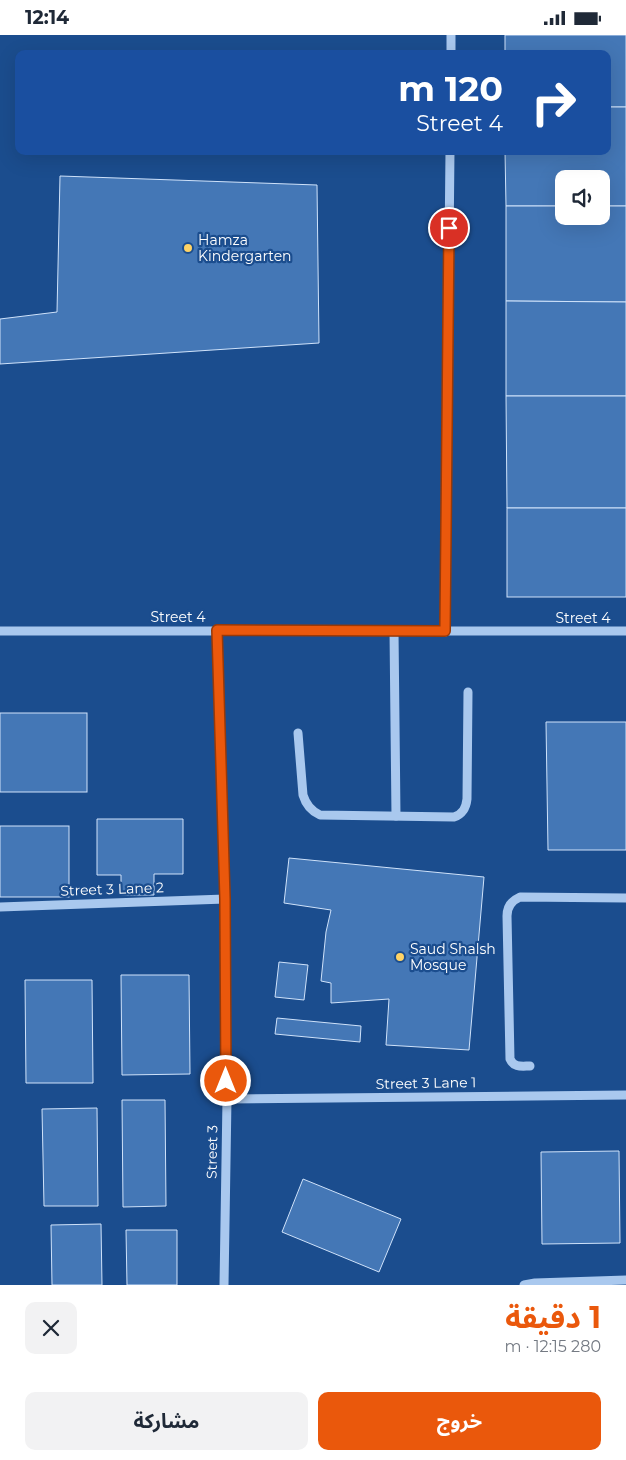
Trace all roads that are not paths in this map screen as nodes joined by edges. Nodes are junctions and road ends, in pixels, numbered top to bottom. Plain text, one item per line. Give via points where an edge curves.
1 (451, 35) edge
2 (451, 50) edge
3 (450, 155) edge
4 (217, 630) junction
5 (0, 631) edge
6 (394, 631) junction
7 (445, 631) junction
8 (626, 631) edge
9 (468, 693) dead end
10 (298, 733) dead end
11 (396, 816) junction
12 (626, 898) edge
13 (225, 899) junction
14 (0, 907) edge
15 (530, 1066) dead end
16 (626, 1095) edge
17 (227, 1099) junction
18 (626, 1280) edge
19 (224, 1285) edge
20 (524, 1285) edge

1 - 2 street
3 - 7 street
4 - 5 street, Street 4
4 - 6 street, Street 4
4 - 13 street, Street 3
6 - 7 street, Street 4
6 - 11 street
7 - 8 street, Street 4
9 - 11 street via 468,799 463,811 454,817
10 - 11 street via 303,795 314,813
12 - 15 street via 520,897 510,904 507,910 510,1059 515,1065
13 - 14 street, Street 3 Lane 2
13 - 17 street, Street 3
16 - 17 street, Street 3 Lane 1
17 - 19 street, Street 3
18 - 20 street

